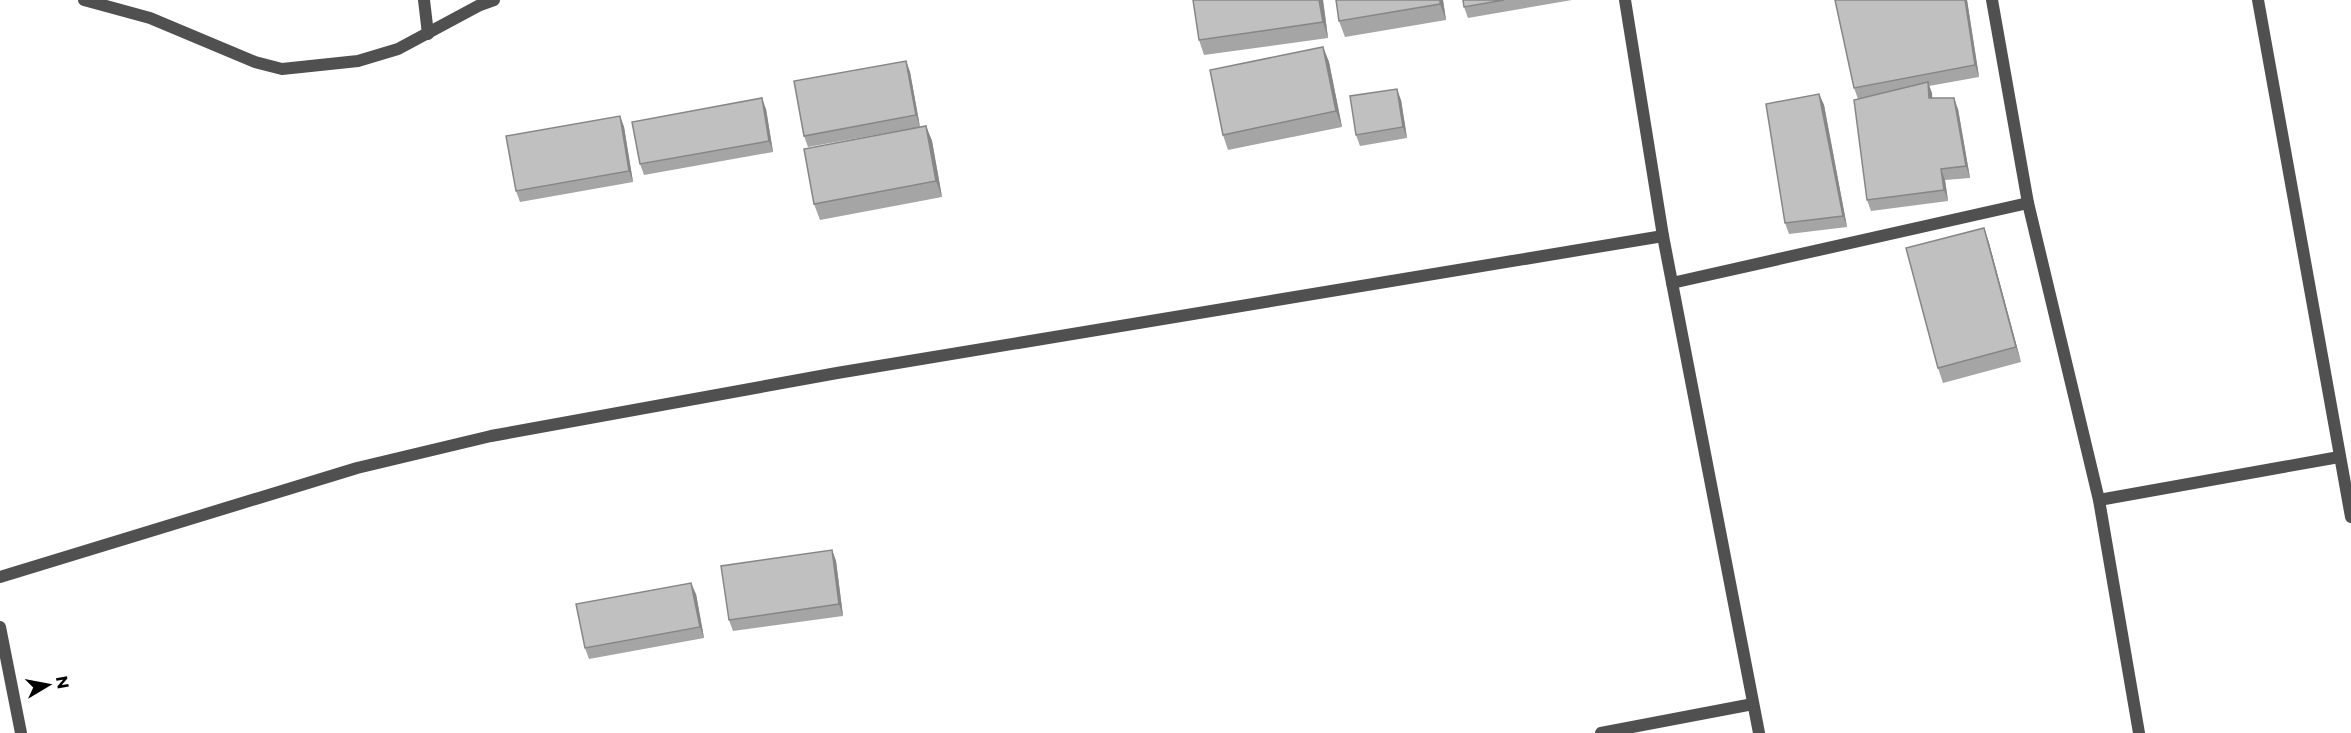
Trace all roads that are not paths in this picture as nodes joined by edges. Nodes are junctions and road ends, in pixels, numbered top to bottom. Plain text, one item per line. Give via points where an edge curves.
1 (84, 0) edge
2 (424, 0) edge
3 (494, 0) edge
4 (1625, 0) edge
5 (1992, 0) edge
6 (2258, 0) edge
7 (428, 34) junction
8 (2028, 203) junction
9 (1663, 236) junction
10 (1672, 283) junction
11 (2339, 457) junction
12 (2099, 500) junction
13 (2351, 517) edge
14 (0, 577) edge
15 (0, 627) edge
16 (1753, 704) junction
17 (21, 733) edge
18 (1601, 733) edge
19 (1759, 733) edge
20 (2139, 733) edge

1 - 7 street via 150,18 255,62 282,69 358,61 398,49
2 - 7 street
3 - 7 street
4 - 9 street
5 - 8 street
6 - 11 street
8 - 10 street
8 - 12 street
9 - 10 street
9 - 14 street via 849,371 491,436 357,468
10 - 16 street
11 - 12 street
11 - 13 street
12 - 20 street
15 - 17 street
16 - 18 street
16 - 19 street

